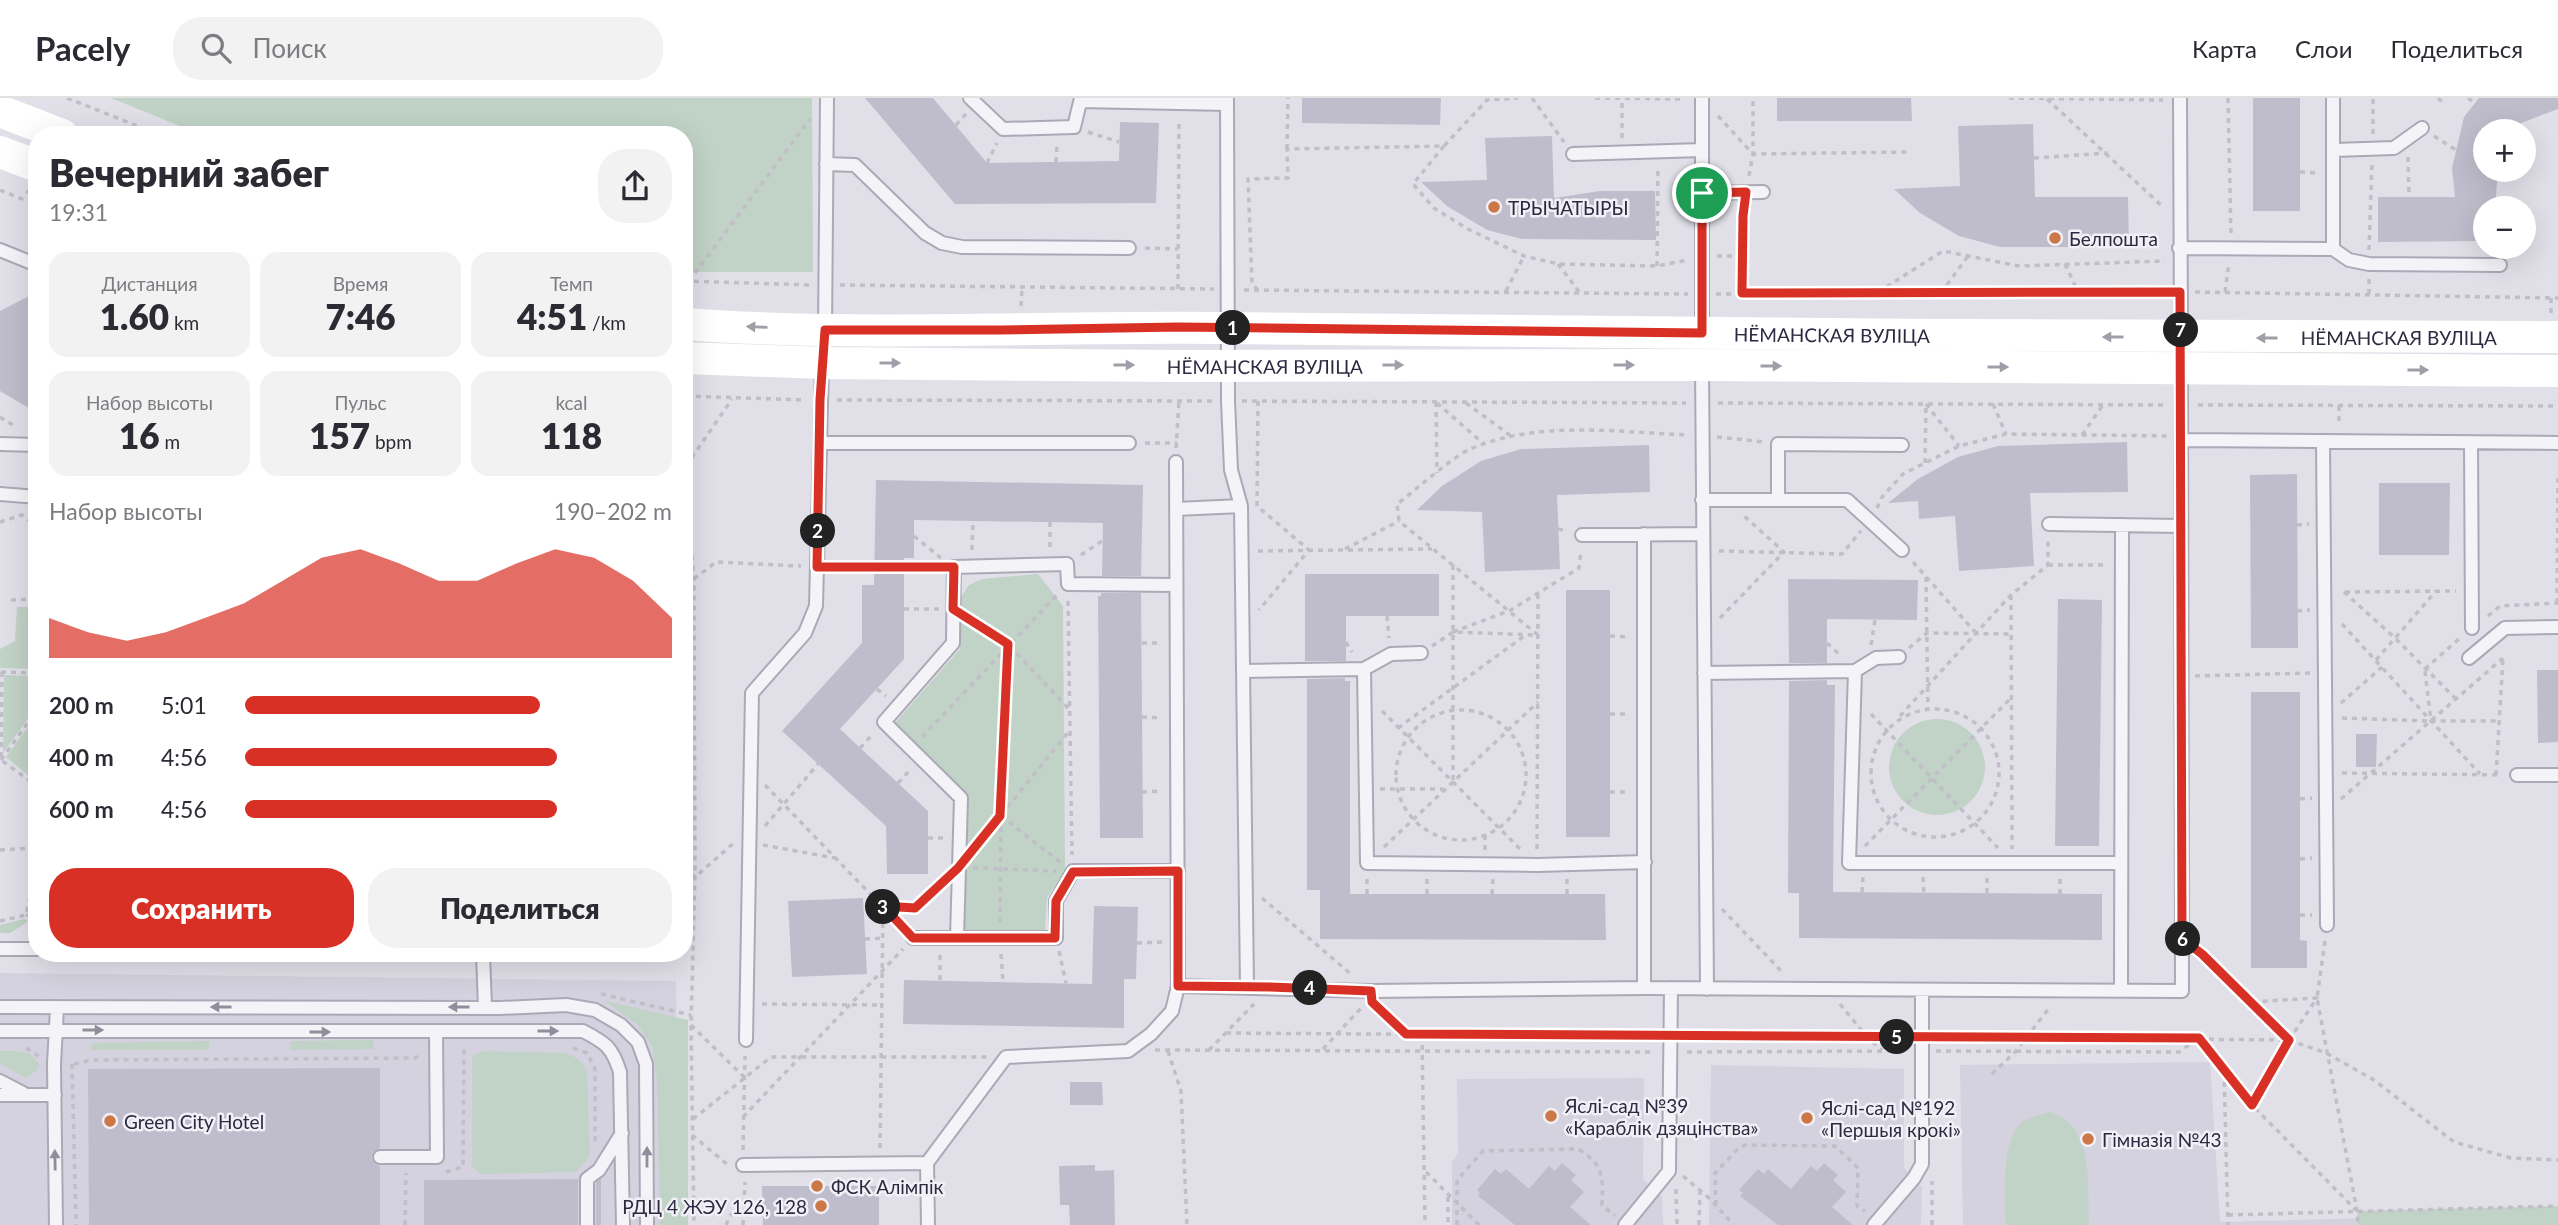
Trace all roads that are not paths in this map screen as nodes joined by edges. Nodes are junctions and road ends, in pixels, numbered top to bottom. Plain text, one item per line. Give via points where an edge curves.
1 (827, 98) edge
2 (970, 98) edge
3 (2333, 98) edge
4 (1081, 99) edge
5 (1702, 99) edge
6 (2180, 99) edge
7 (1227, 101) edge
8 (0, 111) edge
9 (39, 126) edge
10 (2422, 128) road end
11 (1702, 150) junction
12 (2334, 150) junction
13 (0, 152) edge
14 (1573, 154) road end
15 (28, 163) edge
16 (827, 164) junction
17 (1763, 192) dead end
18 (1702, 193) junction
19 (1129, 248) road end
20 (2333, 249) junction
21 (0, 250) edge
22 (2179, 254) junction
23 (28, 261) edge
24 (2500, 265) dead end
25 (693, 325) edge
26 (1227, 328) junction
27 (2558, 337) edge
28 (823, 346) junction
29 (1702, 349) junction
30 (2181, 353) junction
31 (693, 357) edge
32 (1227, 365) junction
33 (2558, 371) edge
34 (2181, 438) junction
35 (2323, 441) junction
36 (2472, 442) junction
37 (820, 443) junction
38 (1129, 443) road end
39 (2558, 443) edge
40 (0, 444) edge
41 (28, 444) edge
42 (1902, 445) dead end
43 (1176, 462) road end
44 (0, 494) edge
45 (28, 496) edge
46 (1702, 500) junction
47 (1778, 500) junction
48 (1241, 506) junction
49 (1176, 509) junction
50 (2049, 524) road end
51 (2122, 525) junction
52 (2181, 526) junction
53 (1644, 534) junction
54 (1703, 534) junction
55 (1583, 535) road end
56 (1902, 550) road end
57 (1176, 585) junction
58 (2558, 627) edge
59 (2472, 628) dead end
60 (1421, 653) road end
61 (1899, 657) road end
62 (2469, 658) dead end
63 (1364, 669) junction
64 (1243, 671) junction
65 (1855, 671) junction
66 (1704, 673) junction
67 (2517, 775) road end
68 (2558, 775) edge
69 (1645, 862) junction
70 (2121, 863) junction
71 (1178, 871) junction
72 (2327, 925) road end
73 (913, 938) road end
74 (957, 938) junction
75 (0, 949) edge
76 (28, 949) edge
77 (483, 962) edge
78 (1178, 986) junction
79 (1247, 987) junction
80 (1644, 988) junction
81 (1671, 988) junction
82 (1707, 989) junction
83 (1922, 989) junction
84 (2121, 990) junction
85 (0, 1007) edge
86 (485, 1007) junction
87 (58, 1008) junction
88 (57, 1030) junction
89 (0, 1031) edge
90 (436, 1032) junction
91 (746, 1040) road end
92 (0, 1081) edge
93 (1, 1095) edge
94 (26, 1095) junction
95 (55, 1095) junction
96 (622, 1132) junction
97 (380, 1157) dead end
98 (927, 1163) junction
99 (739, 1168) road end
100 (1621, 1222) edge
101 (1876, 1223) edge
102 (56, 1225) edge
103 (587, 1225) edge
104 (623, 1225) edge
105 (647, 1225) edge
106 (928, 1225) edge

1 - 16 lane
2 - 4 lane via 1003,129 1074,127
3 - 12 lane
4 - 7 lane
5 - 11 lane
6 - 22 lane
7 - 26 lane
8 - 9 main road
10 - 12 lane via 2394,148
11 - 14 lane
11 - 18 lane
12 - 20 lane
13 - 15 main road
16 - 19 lane via 855,165 925,233 942,243
16 - 28 lane
17 - 18 lane
18 - 29 lane
20 - 22 lane via 2231,247
20 - 24 lane via 2349,260 2369,264
21 - 23 lane
22 - 30 lane
28 -> 25 main road, НЁМАНСКАЯ ВУЛІЦА
26 - 28 main road, НЁМАНСКАЯ ВУЛІЦА
26 - 29 main road, НЁМАНСКАЯ ВУЛІЦА
26 - 32 lane
27 -> 30 main road, НЁМАНСКАЯ ВУЛІЦА
28 - 31 main road, НЁМАНСКАЯ ВУЛІЦА
28 -> 32 main road, НЁМАНСКАЯ ВУЛІЦА
28 - 37 lane
29 - 30 main road, НЁМАНСКАЯ ВУЛІЦА
32 -> 29 main road, НЁМАНСКАЯ ВУЛІЦА
29 - 46 lane
30 -> 33 main road, НЁМАНСКАЯ ВУЛІЦА
30 - 34 lane
32 - 48 lane via 1231,470
34 - 35 lane
34 - 52 lane
35 - 36 lane
35 - 72 lane
36 - 39 lane
36 - 59 lane
37 - 38 lane
37 - 91 lane via 816,606 805,633 752,693
40 - 41 lane
42 - 47 lane via 1778,444
43 - 49 lane
44 - 45 lane
46 - 47 lane
46 - 54 lane
47 - 56 lane via 1847,500
48 - 49 lane
48 - 64 lane
49 - 57 lane
50 - 51 lane
51 - 52 lane
51 - 70 lane
52 - 84 lane via 2182,990
53 - 54 lane
53 - 55 lane
53 - 69 lane
54 - 66 lane
57 - 71 lane
57 - 74 lane via 1068,584 1068,564 954,567 953,643 884,722 961,798
58 - 62 lane via 2505,628
60 - 63 lane via 1391,654
61 - 65 lane via 1876,658
63 - 64 lane
63 - 69 lane via 1367,863
64 - 79 lane
65 - 66 lane
65 - 70 lane via 1849,863
66 - 82 lane
67 - 68 lane
69 - 80 lane
70 - 84 lane
71 - 74 lane via 1073,872 1056,901 1055,938
71 - 78 lane
73 - 74 lane
75 - 76 lane
77 - 86 lane
78 - 79 lane
78 - 98 lane via 1172,1011 1152,1034 1128,1051 1006,1057
79 - 80 lane via 1371,991
80 - 81 lane
81 - 82 lane
81 - 100 lane via 1669,1171
82 - 83 lane
83 - 84 lane
83 - 101 lane via 1923,1164
85 - 87 lane
86 -> 87 lane
105 -> 86 lane via 646,1064 638,1042 595,1010 566,1005
87 - 88 lane
88 - 89 lane
88 -> 90 lane
88 - 95 lane
90 -> 96 lane via 583,1031 615,1055
90 - 97 lane via 437,1157
92 - 94 lane
93 - 94 lane
94 - 95 lane
102 -> 95 lane
96 - 103 lane via 599,1170 587,1179
96 - 104 lane
98 - 99 lane
98 - 106 lane

